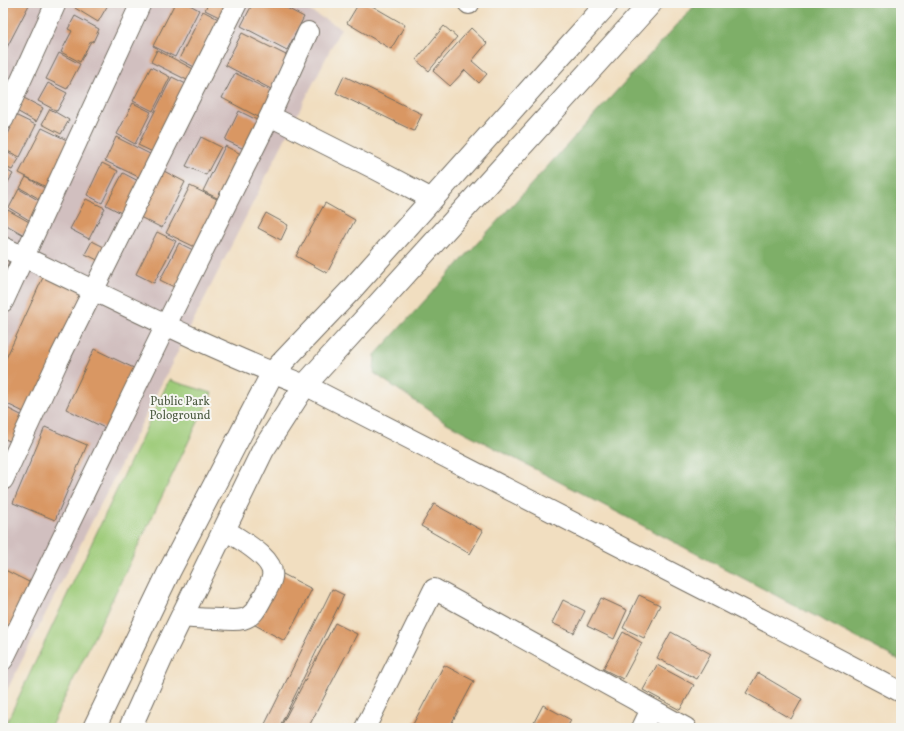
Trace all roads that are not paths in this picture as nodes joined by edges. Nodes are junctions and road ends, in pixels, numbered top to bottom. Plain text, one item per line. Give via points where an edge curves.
1 (56, 3) edge
2 (142, 3) edge
3 (237, 3) edge
4 (608, 3) edge
5 (651, 3) edge
6 (308, 32) dead end
7 (270, 116) junction
8 (3, 120) edge
9 (432, 199) junction
10 (3, 247) edge
11 (24, 256) junction
12 (94, 290) junction
13 (3, 302) edge
14 (166, 325) junction
15 (273, 372) junction
16 (305, 384) junction
17 (3, 480) edge
18 (224, 530) junction
19 (182, 617) junction
20 (3, 660) edge
21 (901, 692) edge
22 (651, 709) junction
23 (94, 728) edge
24 (130, 728) edge
25 (365, 728) edge
26 (642, 728) edge
27 (686, 728) edge

1 - 8 street
2 - 11 street
3 - 12 street
4 - 9 main road
5 - 16 main road
6 - 7 street
7 - 9 street
7 - 14 street
9 - 15 main road
10 - 11 street
11 - 12 street
11 - 13 street
12 - 14 street
12 - 17 street
14 - 15 street
14 - 20 street
15 - 16 street
15 - 23 main road via 169,572
16 - 18 main road via 263,450
16 - 21 street
18 - 19 main road
18 - 19 street via 257,551 268,563 272,571 270,585 251,616 244,619
19 - 24 main road
22 - 25 street via 434,589
22 - 26 street
22 - 27 street

